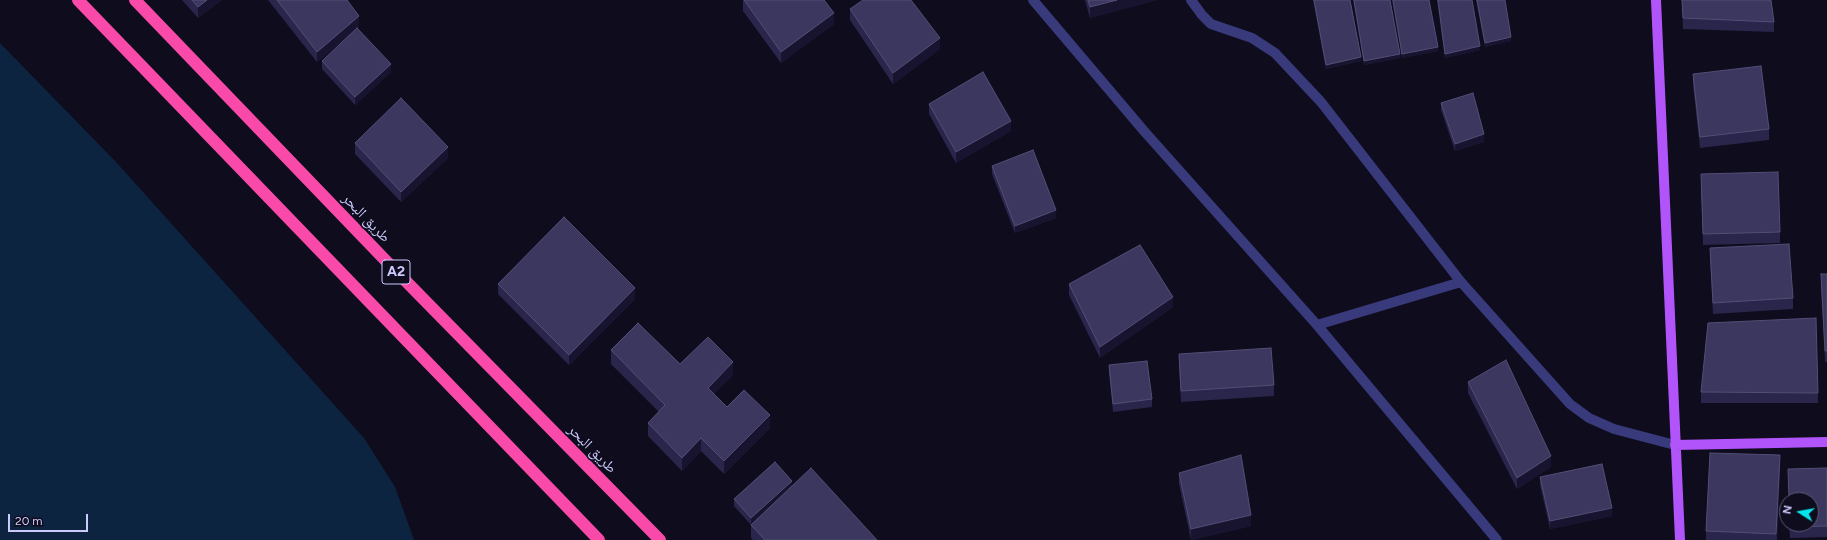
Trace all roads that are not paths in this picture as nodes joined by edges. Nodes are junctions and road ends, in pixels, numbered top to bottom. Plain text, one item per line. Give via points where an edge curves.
1 (78, 0) edge
2 (135, 0) edge
3 (1033, 0) edge
4 (1191, 0) edge
5 (1656, 0) edge
6 (1461, 282) junction
7 (1317, 325) junction
8 (1827, 442) edge
9 (1675, 445) junction
10 (599, 540) edge
11 (660, 540) edge
12 (1497, 540) edge
13 (1680, 540) edge

1 - 10 highway, A2
2 - 11 highway, طريق البحر / A2
3 - 7 street via 1144,131
4 - 6 street via 1211,24 1252,38 1285,64 1321,102
5 - 9 main road
6 - 7 street
6 - 9 street via 1570,404 1589,418 1614,428
7 - 12 street
8 - 9 main road
9 - 13 main road

